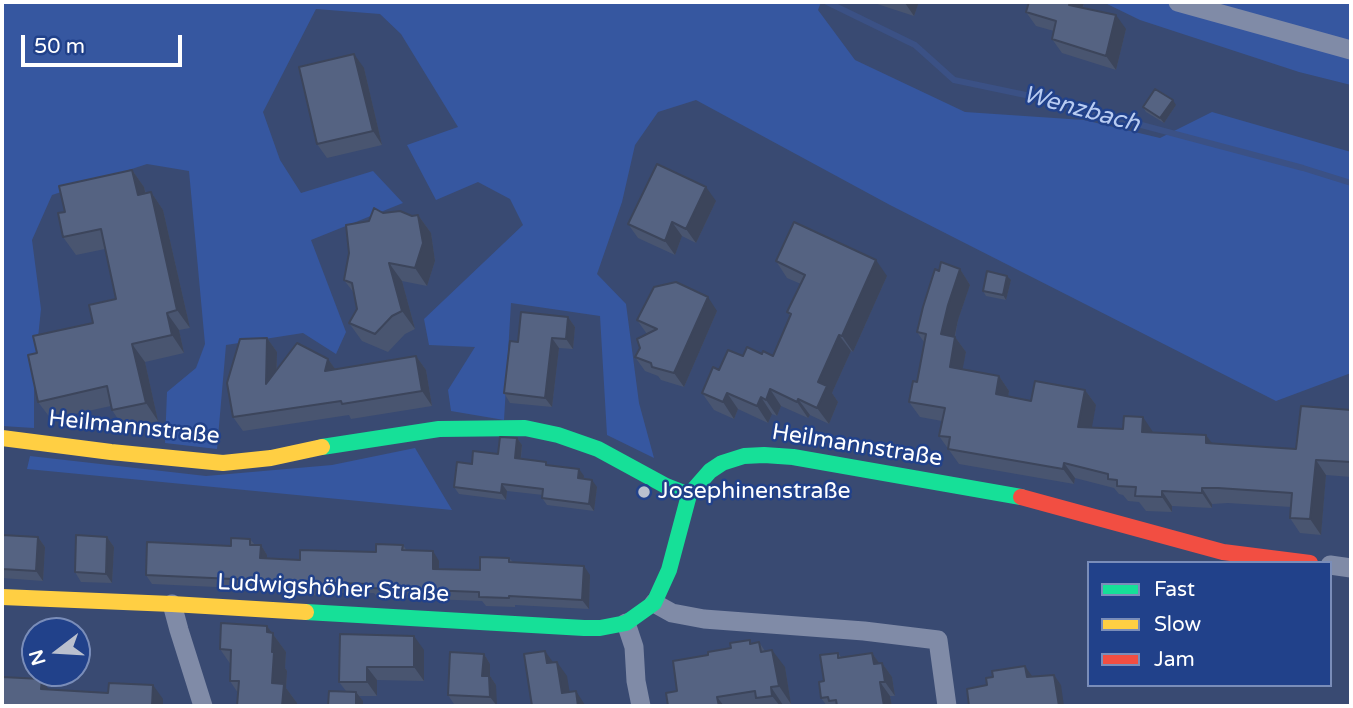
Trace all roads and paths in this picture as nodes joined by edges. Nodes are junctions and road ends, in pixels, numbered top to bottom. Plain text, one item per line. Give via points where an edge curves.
1 (1178, 2) edge
2 (1351, 50) edge
3 (2, 438) edge
4 (689, 495) junction
5 (1294, 561) edge
6 (1332, 565) edge
7 (1351, 568) edge
8 (2, 597) edge
9 (654, 603) junction
10 (172, 604) junction
11 (626, 623) junction
12 (203, 706) edge
13 (641, 706) edge
14 (947, 706) edge

1 - 2 street
3 - 4 street, Heilmannstraße via 223,463 439,429 525,428 598,449
4 - 5 street, Heilmannstraße via 710,471 731,460 764,454 793,457 1016,495 1223,552
4 - 9 street via 669,569
6 - 7 street
8 - 10 street, Ludwigshöher Straße
9 - 11 street, Ludwigshöher Straße
9 - 14 street via 672,613 704,619 938,640
10 - 11 street, Ludwigshöher Straße via 600,628
10 - 12 street
11 - 13 street

